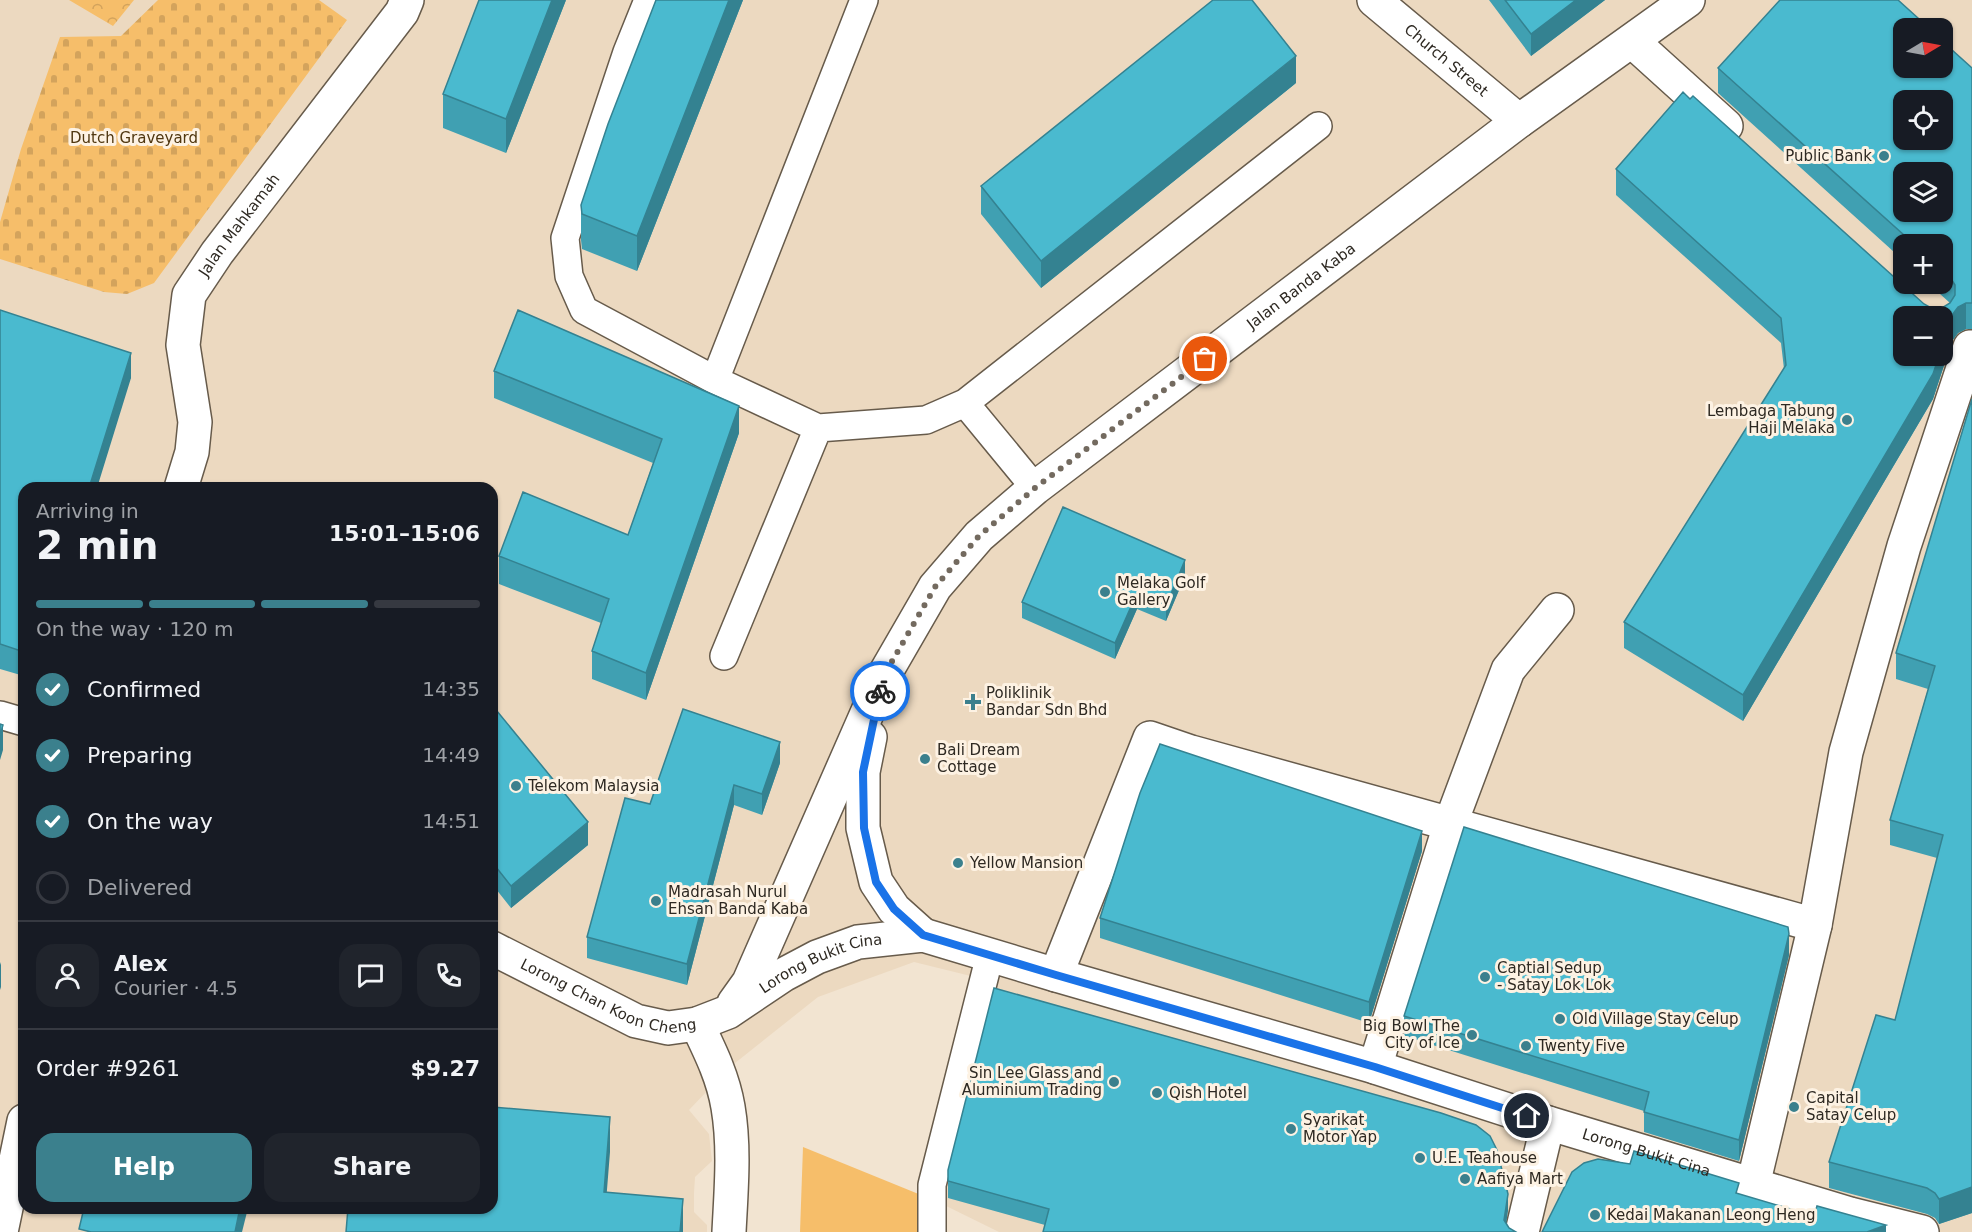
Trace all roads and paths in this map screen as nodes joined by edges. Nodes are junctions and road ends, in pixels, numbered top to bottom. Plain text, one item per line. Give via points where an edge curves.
1 (407, 0) edge
2 (648, 0) edge
3 (864, 0) edge
4 (1374, 0) edge
5 (1688, 0) edge
6 (1632, 41) junction
7 (1519, 122) junction
8 (1318, 126) dead end
9 (1745, 143) edge
10 (1964, 341) edge
11 (715, 380) junction
12 (965, 403) junction
13 (818, 428) junction
14 (184, 482) edge
15 (1035, 488) junction
16 (1557, 610) dead end
17 (724, 656) dead end
18 (883, 677) junction
19 (0, 715) edge
20 (18, 720) edge
21 (1450, 825) junction
22 (1815, 925) junction
23 (923, 935) junction
24 (498, 951) edge
25 (990, 955) junction
26 (1056, 975) junction
27 (728, 1012) junction
28 (697, 1024) junction
29 (1375, 1067) junction
30 (1548, 1123) junction
31 (18, 1149) edge
32 (1753, 1185) junction
33 (1847, 1223) edge
34 (1, 1232) edge
35 (729, 1232) edge
36 (932, 1232) edge
37 (1522, 1232) edge
38 (1922, 1232) edge

1 - 14 street, Jalan Mahkamah via 402,12 189,295 183,345 195,422
2 - 11 lane via 565,238 569,276 584,310
3 - 11 lane
4 - 7 street, Church Street
5 - 6 street, Jalan Banda Kaba
6 - 7 street, Jalan Banda Kaba
6 - 9 street
7 - 15 street, Jalan Banda Kaba
8 - 12 lane
10 - 22 street via 1846,752
11 - 13 lane
12 - 13 lane via 926,420
12 - 15 lane
13 - 17 lane
15 - 18 street, Jalan Banda Kaba via 979,536 935,587
16 - 21 street via 1508,670
18 - 23 street, Lorong Bukit Cina via 863,772 864,828 876,882 894,909
18 - 27 street, Jalan Banda Kaba via 749,982
19 - 20 lane
21 - 22 street
21 - 26 street via 1150,738
21 - 29 street
22 - 32 street
23 - 25 street, Lorong Bukit Cina
23 - 27 street, Lorong Bukit Cina via 858,942 818,957
24 - 28 street, Lorong Chan Koon Cheng via 636,1021 668,1028
25 - 26 street, Lorong Bukit Cina
25 - 36 lane via 932,1185
26 - 29 street, Lorong Bukit Cina
27 - 28 street, Lorong Chan Koon Cheng
28 - 35 street via 715,1061 728,1106 733,1169
29 - 30 street, Lorong Bukit Cina
30 - 32 street, Lorong Bukit Cina
30 - 37 street
31 - 34 street
32 - 33 street, Lorong Bukit Cina
33 - 38 street, Lorong Bukit Cina

